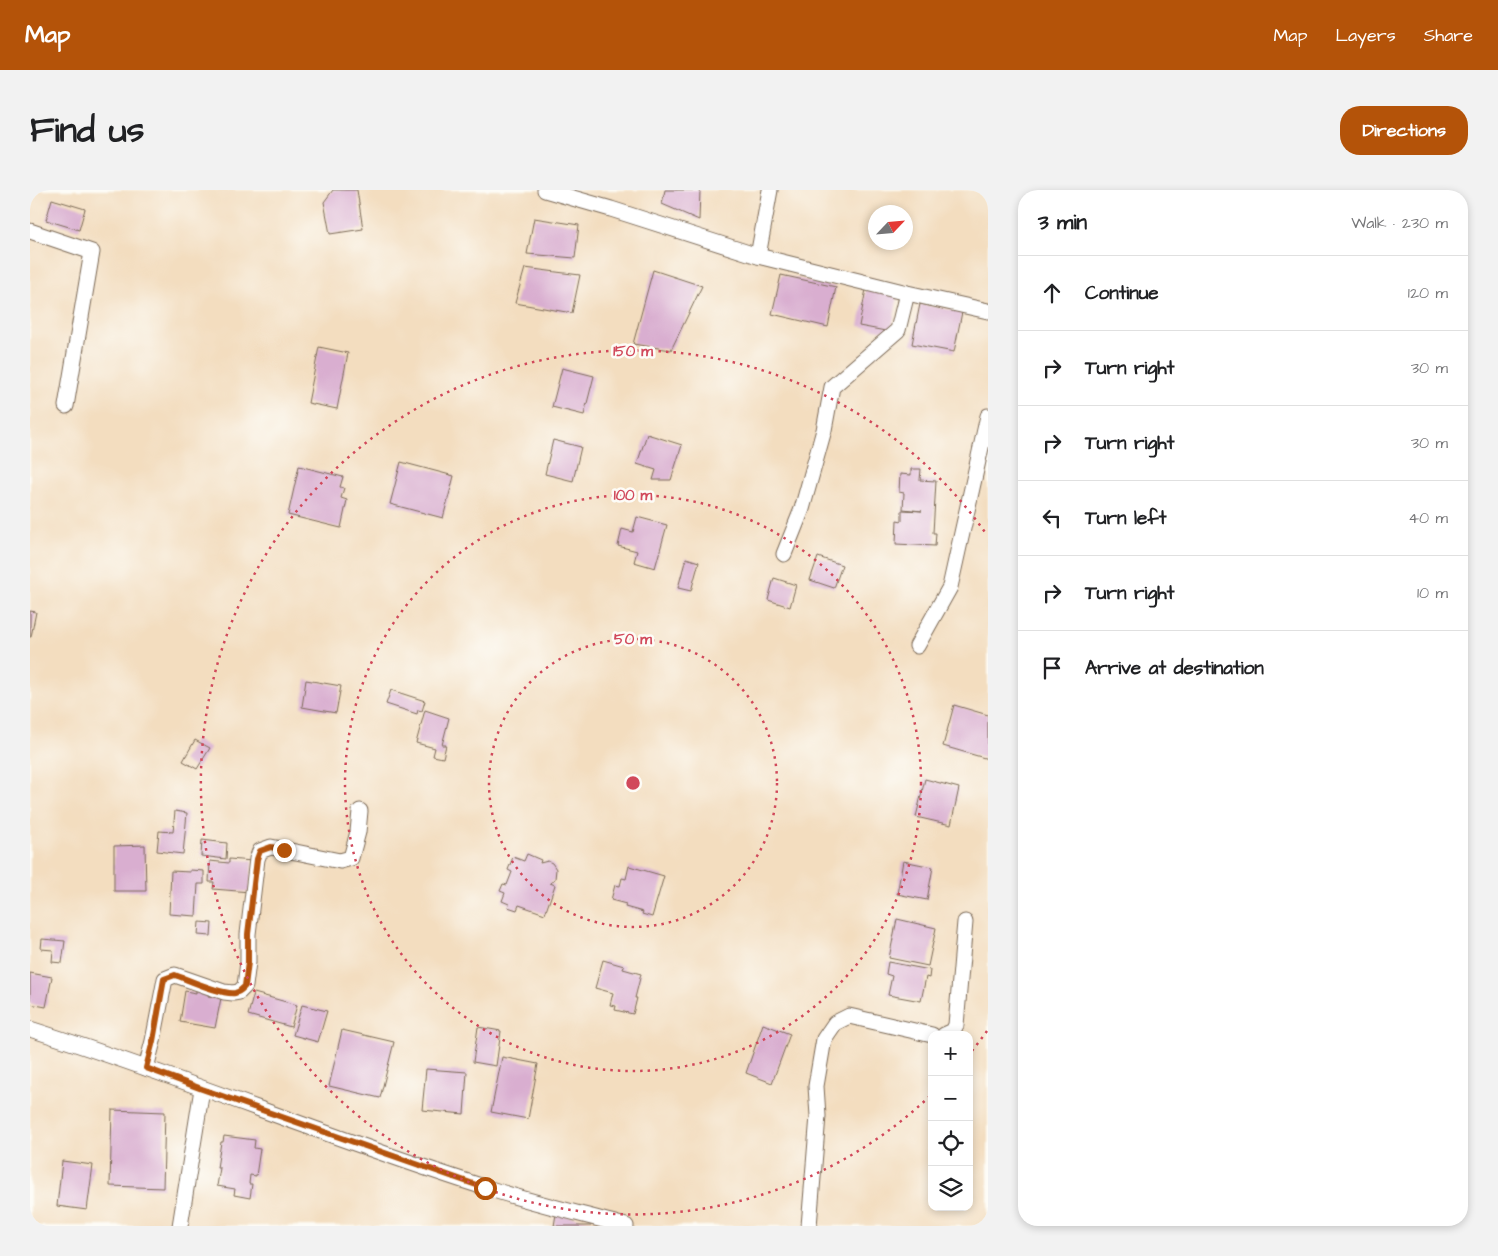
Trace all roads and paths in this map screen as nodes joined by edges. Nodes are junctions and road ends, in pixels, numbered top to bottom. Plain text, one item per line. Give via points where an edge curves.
1 (545, 190) edge
2 (770, 190) edge
3 (30, 231) edge
4 (758, 256) junction
5 (906, 293) junction
6 (988, 311) edge
7 (66, 406) dead end
8 (988, 416) edge
9 (784, 554) dead end
10 (917, 646) dead end
11 (360, 811) dead end
12 (964, 922) dead end
13 (30, 1029) edge
14 (951, 1031) edge
15 (928, 1034) edge
16 (146, 1068) junction
17 (202, 1089) junction
18 (180, 1226) edge
19 (626, 1226) edge
20 (809, 1226) edge

1 - 4 street
2 - 4 street
3 - 7 street via 92,252
4 - 5 street
5 - 6 street
5 - 9 street via 898,330 832,387 824,430 804,500
8 - 10 street via 950,587
11 - 16 street via 351,858 345,861 271,847 260,851 248,934 245,986 233,993 175,975 164,979
12 - 14 street via 956,1025
13 - 16 street
15 - 20 street via 849,1016 835,1023 824,1039 816,1086 818,1116
16 - 17 street
17 - 18 street
17 - 19 street via 485,1188

